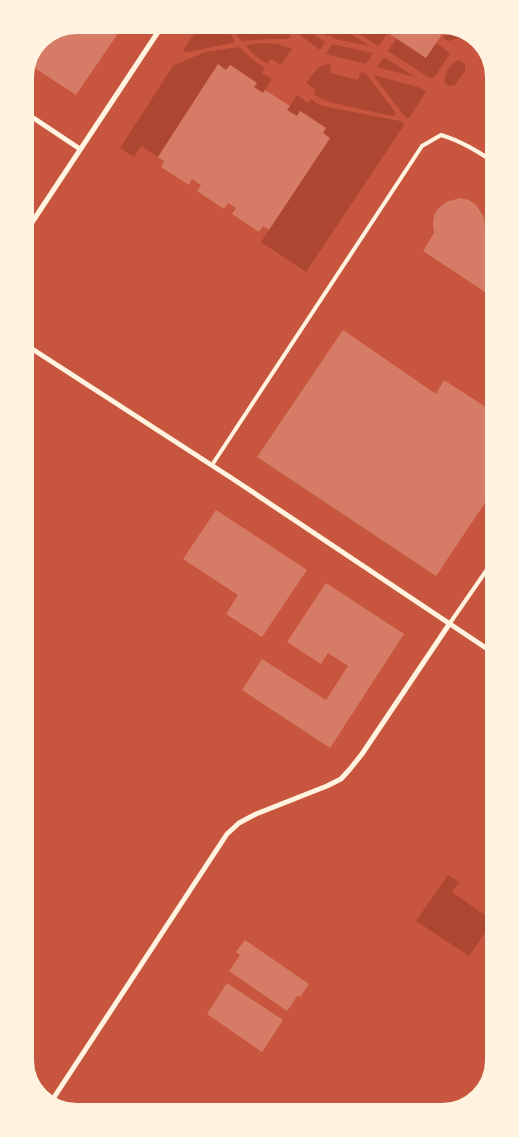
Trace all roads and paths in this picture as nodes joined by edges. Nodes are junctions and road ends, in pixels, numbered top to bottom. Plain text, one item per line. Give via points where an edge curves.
1 (158, 31) edge
2 (31, 116) edge
3 (80, 149) junction
4 (488, 158) edge
5 (31, 224) edge
6 (31, 348) edge
7 (212, 465) junction
8 (488, 568) edge
9 (450, 623) junction
10 (488, 649) edge
11 (53, 1099) edge

1 - 3 street
2 - 3 street
3 - 5 street
4 - 7 lane via 441,135 422,146
6 - 7 street
7 - 9 street
8 - 9 lane
9 - 10 street
9 - 11 street via 362,754 341,778 256,814 227,834

